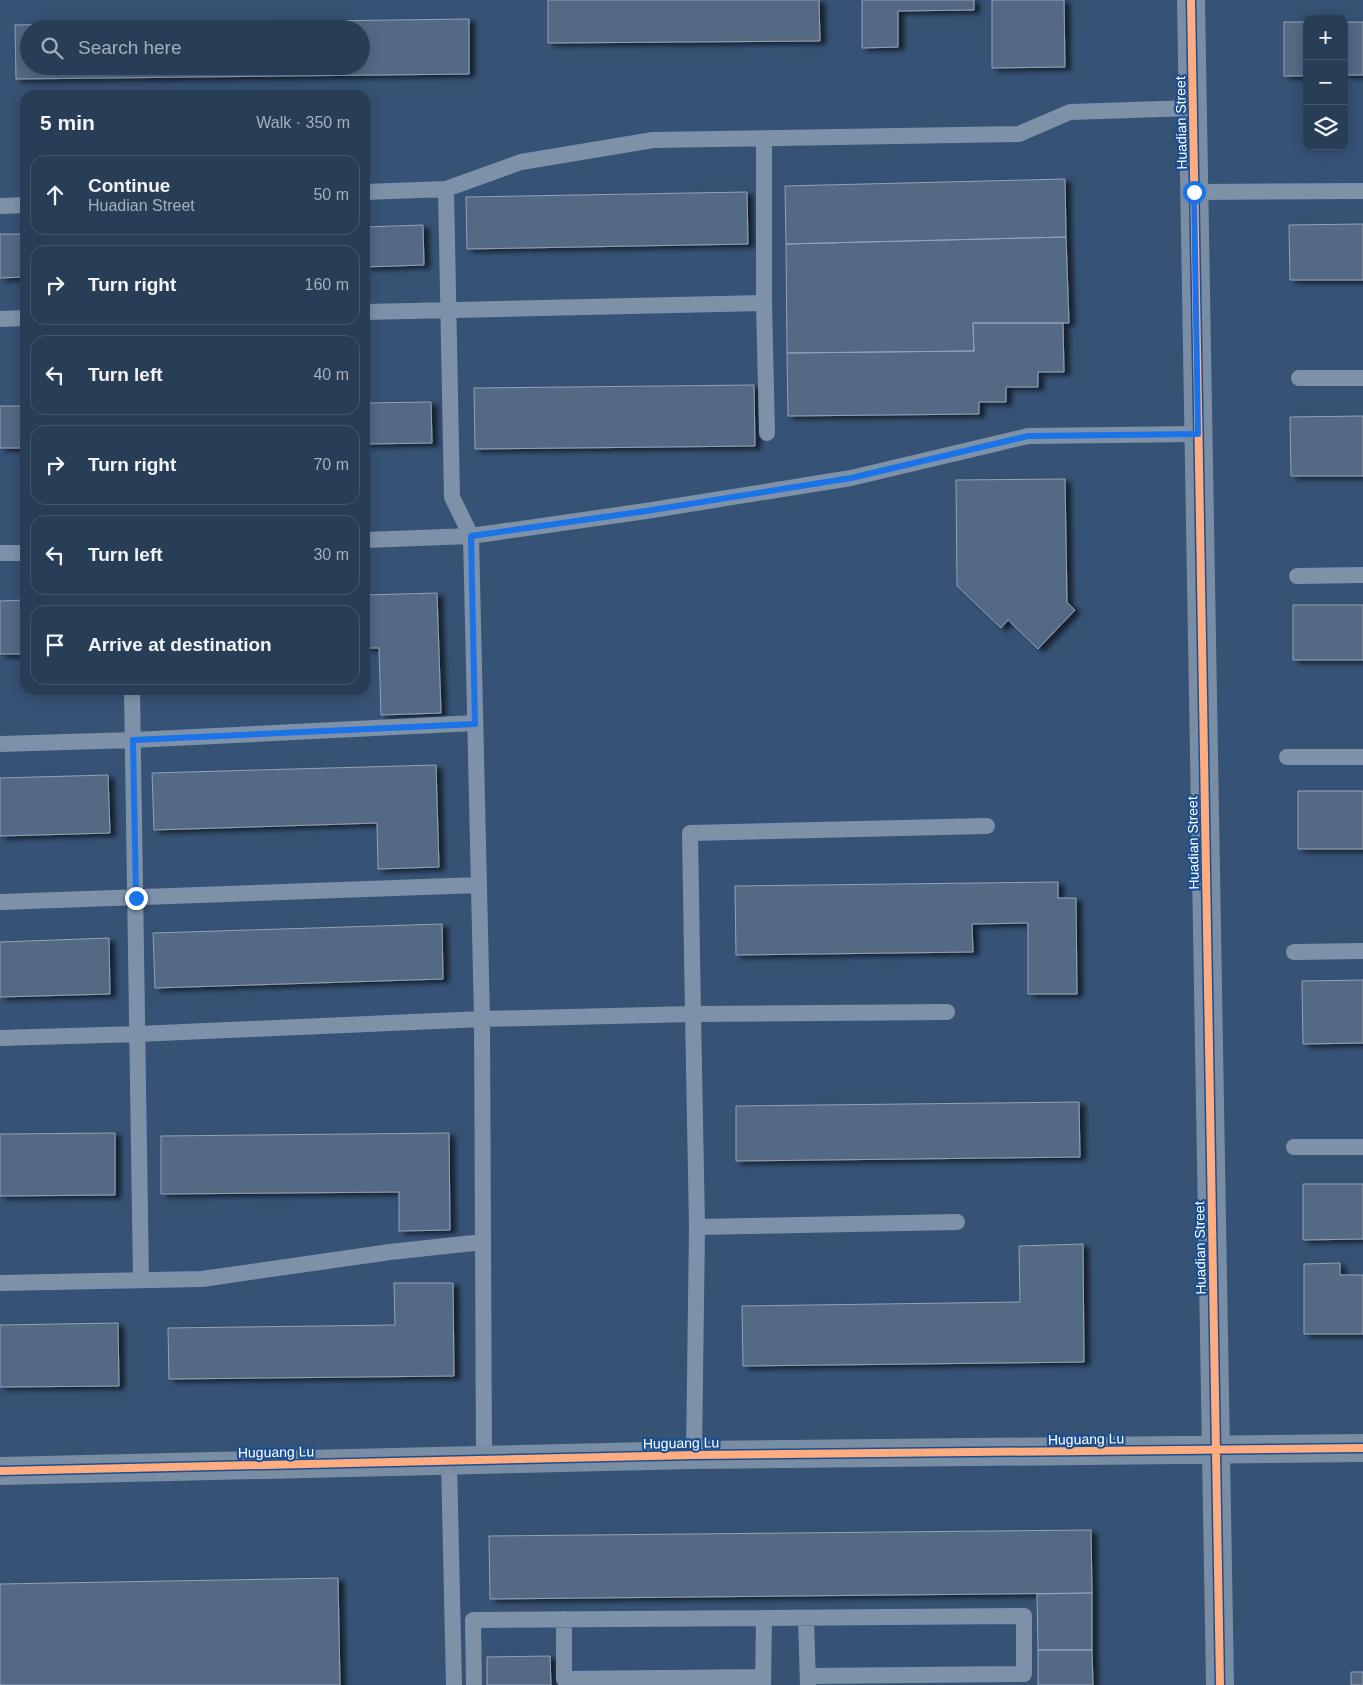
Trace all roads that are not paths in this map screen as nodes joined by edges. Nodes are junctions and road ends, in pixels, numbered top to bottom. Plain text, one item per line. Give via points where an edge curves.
1 (1191, 0) edge
2 (1193, 108) junction
3 (764, 139) junction
4 (446, 189) junction
5 (1363, 191) edge
6 (370, 192) edge
7 (1194, 192) junction
8 (20, 205) edge
9 (0, 206) edge
10 (764, 304) junction
11 (448, 311) junction
12 (370, 312) edge
13 (20, 318) edge
14 (0, 319) edge
15 (1299, 378) dead end
16 (1363, 378) edge
17 (767, 433) dead end
18 (1198, 434) junction
19 (471, 536) junction
20 (370, 540) edge
21 (0, 553) edge
22 (20, 553) edge
23 (1363, 575) edge
24 (1297, 576) dead end
25 (132, 695) edge
26 (475, 724) junction
27 (133, 740) junction
28 (0, 744) edge
29 (1287, 757) dead end
30 (1363, 757) edge
31 (987, 826) dead end
32 (479, 885) junction
33 (136, 898) junction
34 (0, 902) edge
35 (1363, 951) edge
36 (1294, 952) dead end
37 (947, 1012) dead end
38 (693, 1014) junction
39 (482, 1019) junction
40 (138, 1034) junction
41 (0, 1038) edge
42 (1294, 1147) dead end
43 (1363, 1147) edge
44 (957, 1222) dead end
45 (697, 1226) junction
46 (484, 1242) junction
47 (141, 1280) junction
48 (0, 1283) edge
49 (1363, 1448) edge
50 (1216, 1450) junction
51 (694, 1455) junction
52 (449, 1460) junction
53 (484, 1460) junction
54 (0, 1471) edge
55 (764, 1618) junction
56 (806, 1618) junction
57 (564, 1619) junction
58 (763, 1681) edge
59 (808, 1681) edge
60 (454, 1685) edge
61 (474, 1685) edge
62 (1220, 1685) edge

1 - 2 street, Huadian Street
2 - 3 lane via 1070,112 1019,134
2 - 7 street, Huadian Street
3 - 4 lane via 653,140 521,162
3 - 10 lane
4 - 6 lane
4 - 11 lane
5 - 7 lane
7 - 18 street, Huadian Street
8 - 9 lane
10 - 11 lane
10 - 17 lane
11 - 12 lane
11 - 19 lane via 452,497
13 - 14 lane
15 - 16 lane
18 - 19 lane via 1028,436 851,478
18 - 50 street, Huadian Street
19 - 20 lane
19 - 26 lane
21 - 22 lane
23 - 24 lane
25 - 27 lane
26 - 27 lane
26 - 32 lane
27 - 28 lane
27 - 33 lane
29 - 30 lane
31 - 38 lane via 690,833
32 - 33 lane
32 - 39 lane
33 - 34 lane
33 - 40 lane
35 - 36 lane
37 - 38 lane
38 - 39 lane
38 - 45 lane
39 - 40 lane
39 - 46 lane
40 - 41 lane
40 - 47 lane
42 - 43 lane
44 - 45 lane
45 - 51 lane
46 - 47 lane via 202,1279
46 - 53 lane
47 - 48 lane
49 - 50 street, Huguang Lu
50 - 51 street, Huguang Lu
50 - 62 street, Huadian Street
51 - 53 street, Huguang Lu
52 - 53 street, Huguang Lu
52 - 54 street, Huguang Lu
52 - 60 lane
55 - 56 lane
55 - 57 lane
55 - 58 lane
56 - 59 lane
56 - 59 lane via 1024,1616 1024,1674
57 - 58 lane via 564,1679
57 - 61 lane via 473,1620

